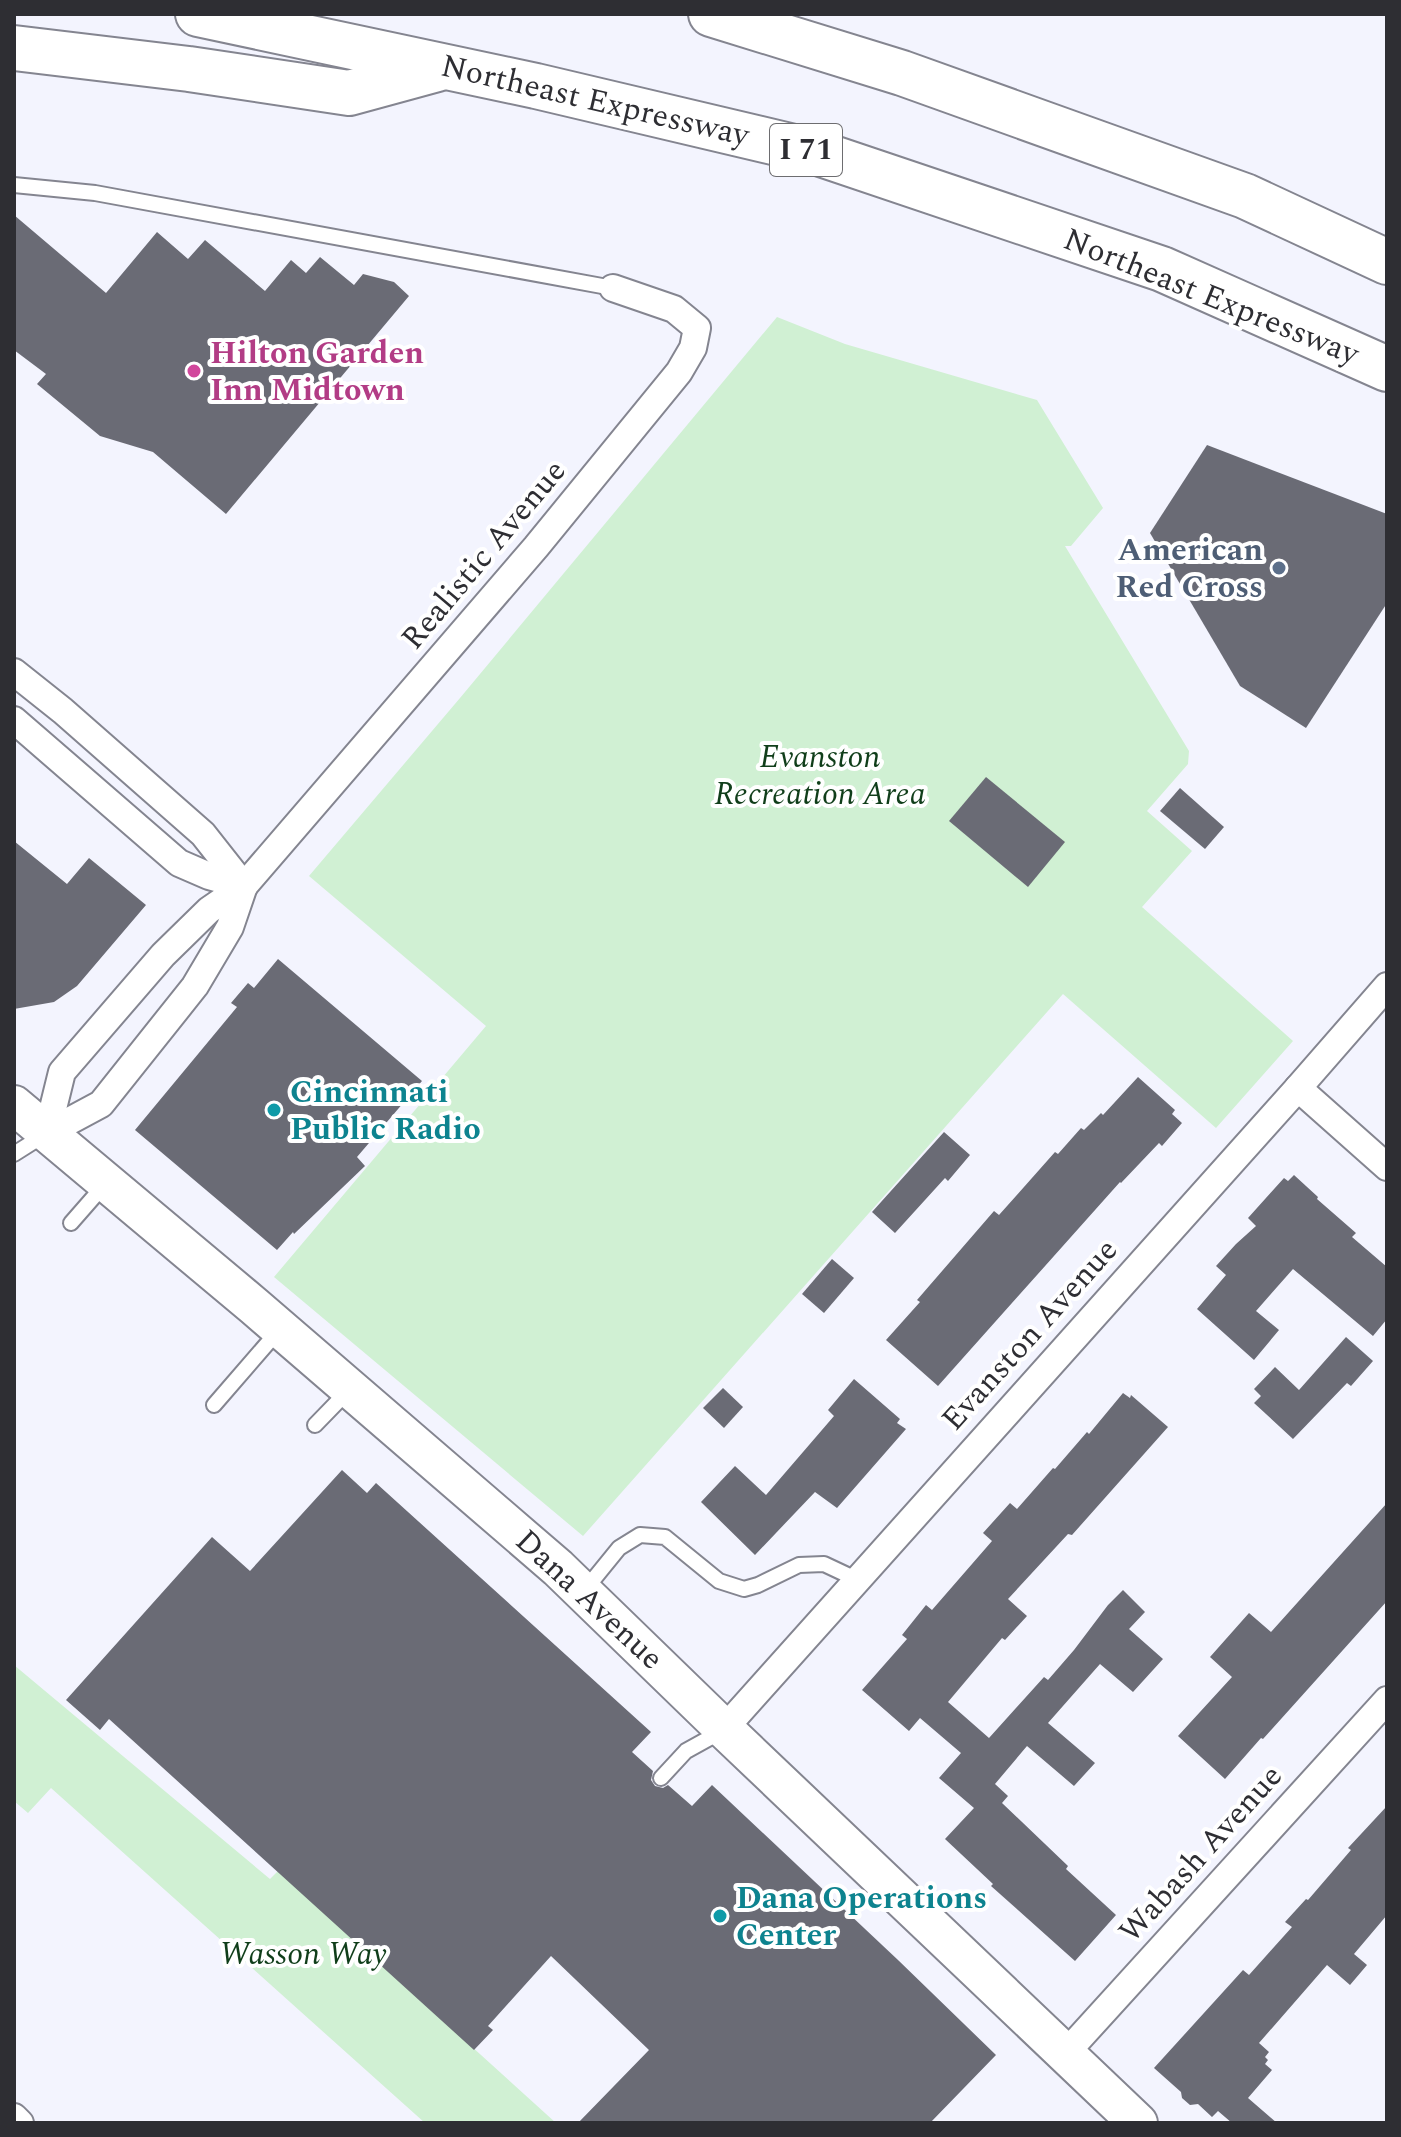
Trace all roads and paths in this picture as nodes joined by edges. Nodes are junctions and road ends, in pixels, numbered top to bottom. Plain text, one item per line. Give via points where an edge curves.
1 (198, 14) edge
2 (711, 14) edge
3 (14, 48) edge
4 (446, 67) junction
5 (14, 185) edge
6 (1387, 262) edge
7 (613, 288) joint
8 (1387, 369) edge
9 (14, 672) edge
10 (14, 720) edge
11 (244, 886) junction
12 (1387, 986) edge
13 (1298, 1088) junction
14 (14, 1105) edge
15 (47, 1133) junction
16 (14, 1154) edge
17 (1387, 1167) edge
18 (107, 1182) junction
19 (71, 1223) dead end
20 (280, 1329) junction
21 (350, 1389) junction
22 (214, 1405) dead end
23 (315, 1425) dead end
24 (858, 1580) junction
25 (583, 1592) junction
26 (1387, 1700) edge
27 (724, 1729) junction
28 (661, 1778) dead end
29 (1065, 2054) junction
30 (14, 2117) edge
31 (20, 2123) edge
32 (1138, 2123) edge

1 - 4 highway, Northeast Expressway / I 71
2 - 6 highway via 902,73 1245,196
3 - 4 highway via 349,93
4 - 8 highway, Northeast Expressway / I 71 via 815,152 1162,269
5 - 7 lane via 95,193
7 - 11 street, Realistic Avenue via 674,309 697,328 679,372
9 - 11 street via 203,834
10 - 11 street via 179,863
11 - 15 street, Realistic Avenue via 230,927 195,986 101,1104
11 - 15 street, Realistic Avenue via 209,910 163,955 62,1072
12 - 13 street, Evanston Avenue
13 - 17 street
13 - 24 street, Evanston Avenue
14 - 15 street, Dana Avenue
15 - 16 lane
15 - 18 street, Dana Avenue
18 - 19 lane
18 - 20 street, Dana Avenue
20 - 21 street, Dana Avenue
20 - 22 lane
21 - 23 lane
21 - 25 street, Dana Avenue
24 - 25 lane via 824,1564 799,1565 744,1589 719,1581 665,1537 640,1535 619,1548
24 - 27 street, Evanston Avenue
25 - 27 street, Dana Avenue
26 - 29 street, Wabash Avenue
27 - 28 lane via 686,1751
27 - 29 street, Dana Avenue
29 - 32 street, Dana Avenue
30 - 31 street

